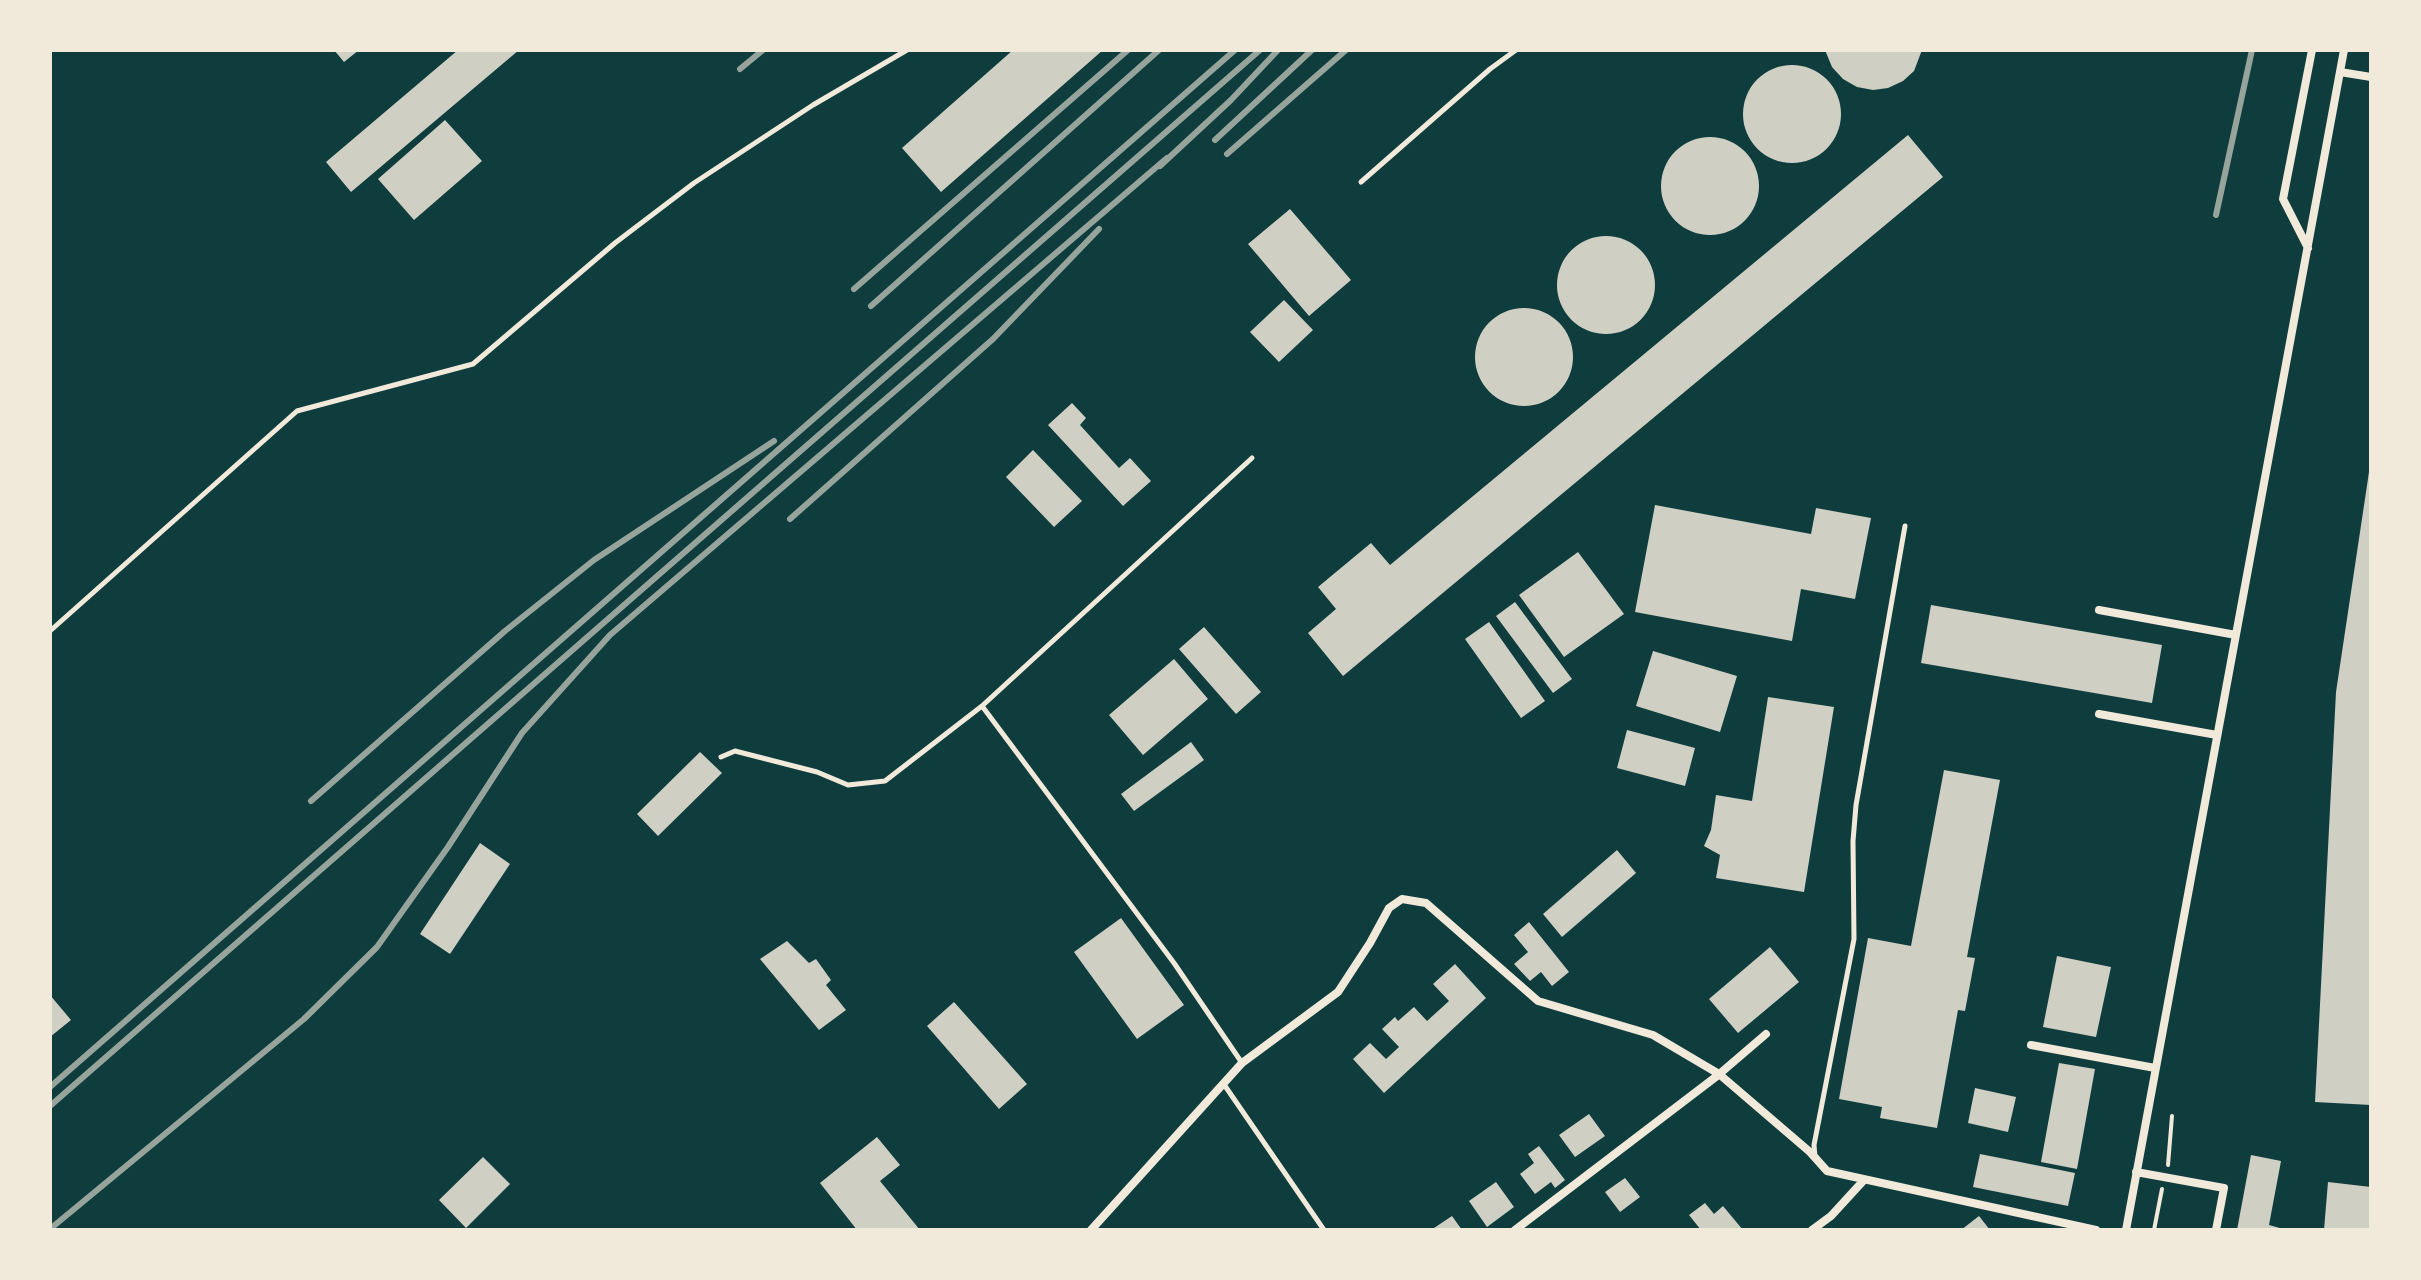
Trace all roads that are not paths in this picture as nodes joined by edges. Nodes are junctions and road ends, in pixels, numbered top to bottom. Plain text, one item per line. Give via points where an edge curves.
1 (907, 50) edge
2 (1516, 50) edge
3 (2312, 50) edge
4 (2344, 50) edge
5 (2340, 72) junction
6 (2371, 77) edge
7 (1361, 182) dead end
8 (2308, 248) junction
9 (1252, 458) dead end
10 (1905, 526) dead end
11 (2099, 610) dead end
12 (50, 631) edge
13 (2236, 635) junction
14 (982, 706) junction
15 (2099, 714) dead end
16 (2217, 735) junction
17 (721, 757) dead end
18 (1766, 1034) dead end
19 (2031, 1045) dead end
20 (1242, 1063) junction
21 (2155, 1068) junction
22 (1719, 1074) junction
23 (1223, 1083) junction
24 (1817, 1159) junction
25 (2136, 1172) junction
26 (1864, 1180) junction
27 (1091, 1230) edge
28 (1324, 1230) edge
29 (1515, 1230) edge
30 (1812, 1230) edge
31 (2096, 1230) edge
32 (2126, 1230) edge
33 (2216, 1230) edge

1 - 12 lane via 694,183 473,364 297,411
2 - 7 lane
3 - 8 street via 2283,199
4 - 5 street
5 - 6 street
5 - 8 street
8 - 13 street
9 - 14 lane
10 - 24 lane via 1856,805 1854,939 1814,1145
11 - 13 street
13 - 16 street
14 - 17 lane via 885,781 848,785 735,751
14 - 20 lane
15 - 16 street
16 - 21 street
18 - 22 street
19 - 21 street
20 - 22 street via 1338,992 1389,908 1402,899 1426,903 1538,1001 1653,1035
20 - 23 street
21 - 25 street
22 - 24 street
22 - 29 street
23 - 27 street
23 - 28 lane
24 - 26 street via 1827,1171
25 - 32 street
25 - 33 street via 2224,1188
26 - 30 street
26 - 31 street

